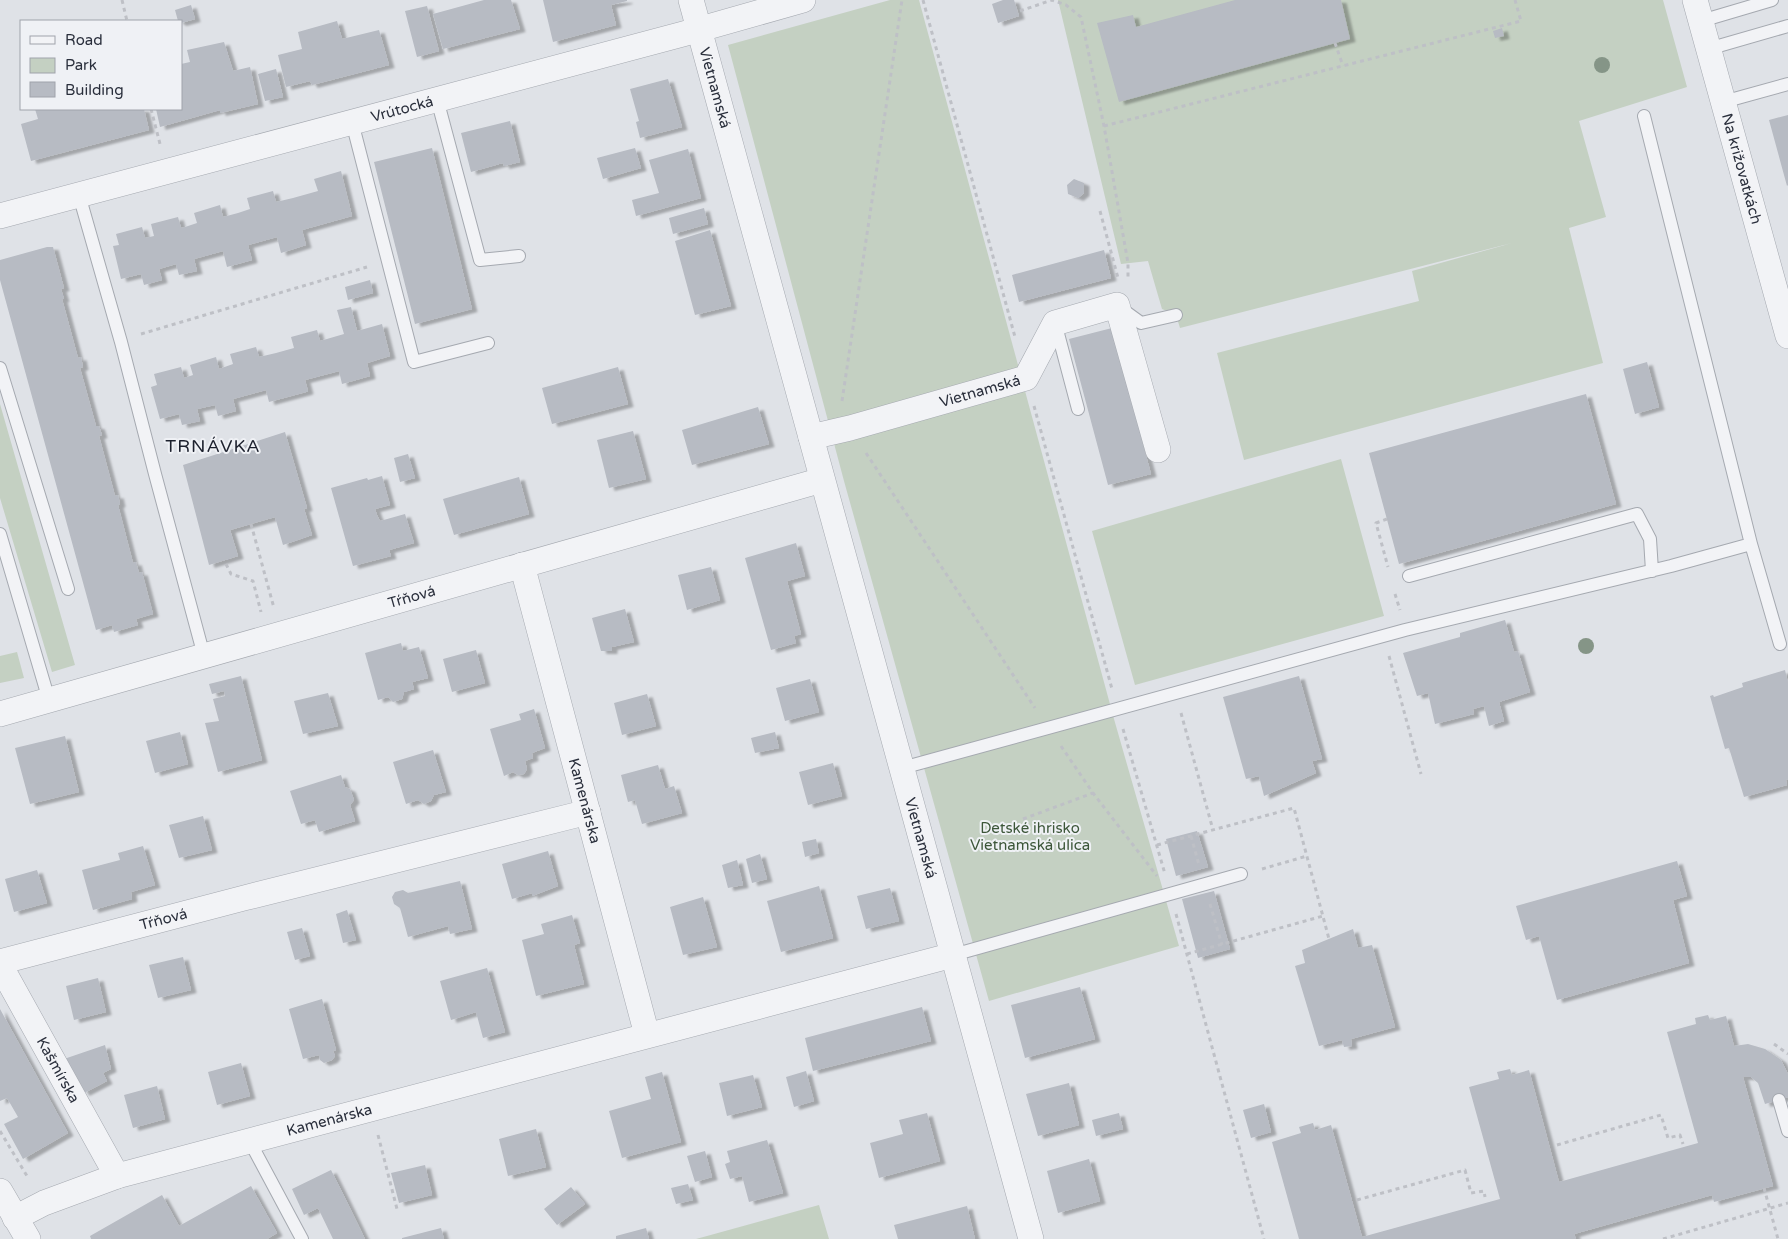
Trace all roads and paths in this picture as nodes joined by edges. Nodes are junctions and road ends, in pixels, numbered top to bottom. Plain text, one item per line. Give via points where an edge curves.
1 (122, 0) edge
2 (691, 0) edge
3 (803, 0) edge
4 (902, 0) edge
5 (923, 0) edge
6 (1515, 0) edge
7 (1772, 0) edge
8 (1020, 11) dead end
9 (1698, 11) edge
10 (127, 20) edge
11 (1788, 26) edge
12 (699, 29) junction
13 (1335, 43) dead end
14 (1708, 49) junction
15 (1343, 66) junction
16 (1788, 84) edge
17 (436, 99) junction
18 (1723, 102) junction
19 (151, 110) edge
20 (1644, 116) dead end
21 (352, 122) junction
22 (1104, 126) junction
23 (167, 171) junction
24 (79, 195) junction
25 (1100, 211) dead end
26 (0, 216) edge
27 (519, 256) dead end
28 (1128, 263) dead end
29 (376, 265) dead end
30 (1115, 265) dead end
31 (1116, 306) junction
32 (1176, 315) dead end
33 (1055, 324) junction
34 (137, 335) dead end
35 (1788, 336) edge
36 (488, 343) dead end
37 (0, 368) edge
38 (1026, 378) junction
39 (1078, 409) dead end
40 (850, 428) junction
41 (811, 437) junction
42 (1158, 450) dead end
43 (822, 480) junction
44 (251, 524) dead end
45 (0, 534) edge
46 (1751, 544) junction
47 (226, 564) dead end
48 (522, 565) junction
49 (1652, 571) junction
50 (1409, 576) dead end
51 (68, 589) dead end
52 (274, 608) dead end
53 (261, 612) dead end
54 (1384, 636) junction
55 (1780, 644) dead end
56 (204, 656) junction
57 (1176, 692) junction
58 (49, 700) junction
59 (1117, 708) junction
60 (0, 714) edge
61 (1048, 727) junction
62 (902, 768) junction
63 (1421, 774) dead end
64 (1093, 793) junction
65 (588, 812) junction
66 (1023, 819) dead end
67 (1213, 830) junction
68 (1157, 845) junction
69 (1307, 856) junction
70 (1241, 874) joint
71 (1171, 894) junction
72 (1323, 916) junction
73 (1329, 939) dead end
74 (1187, 954) junction
75 (953, 955) junction
76 (0, 964) edge
77 (647, 1036) junction
78 (1774, 1044) dead end
79 (1788, 1054) edge
80 (1779, 1100) dead end
81 (0, 1131) edge
82 (1788, 1131) edge
83 (378, 1134) dead end
84 (250, 1140) junction
85 (1683, 1144) dead end
86 (1557, 1145) dead end
87 (117, 1176) junction
88 (1764, 1188) dead end
89 (0, 1191) edge
90 (1485, 1198) dead end
91 (1358, 1200) dead end
92 (44, 1203) junction
93 (1788, 1203) edge
94 (1770, 1208) junction
95 (397, 1209) dead end
96 (15, 1218) junction
97 (28, 1239) edge
98 (302, 1239) edge
99 (1031, 1239) edge
100 (1264, 1239) edge
101 (1664, 1239) edge
102 (1778, 1239) edge

1 - 10 path
2 - 12 street, Vietnamská
3 - 12 street, Vrútocká
4 - 40 path via 840,410
5 - 38 path
6 - 15 path via 1520,21
7 - 9 lane
8 - 22 path via 1052,0 1066,5 1081,17
9 - 14 street, Na križovatkách
11 - 14 lane
12 - 17 street, Vrútocká
12 - 41 street, Vietnamská
13 - 15 path
14 - 18 street, Na križovatkách
15 - 22 path
16 - 18 lane
17 - 21 street, Vrútocká
17 - 27 lane via 480,260
18 - 35 street, Na križovatkách
19 - 23 path
20 - 46 lane
21 - 23 street, Vrútocká
21 - 36 lane via 414,362
22 - 28 path
23 - 24 street, Vrútocká
24 - 26 street, Vrútocká
24 - 56 lane
25 - 30 path
29 - 34 path
31 - 32 lane via 1141,322
31 - 33 street
31 - 42 street
33 - 38 street, Vietnamská
33 - 39 lane
37 - 51 lane
38 - 40 street, Vietnamská
38 - 59 path
40 - 41 street, Vietnamská
40 - 61 path
41 - 43 street, Vietnamská
43 - 48 street, Tŕňová
43 - 62 street, Vietnamská
44 - 52 path
45 - 58 lane
46 - 49 lane
46 - 55 lane
47 - 53 path via 231,574 253,581
48 - 56 street, Tŕňová
48 - 65 street, Kamenárska
49 - 50 lane via 1650,539 1637,514
49 - 54 lane
54 - 57 lane
54 - 63 path
56 - 58 street, Tŕňová
57 - 59 lane
57 - 67 path
58 - 60 street, Tŕňová
59 - 61 lane
59 - 68 path
61 - 62 lane
61 - 64 path
62 - 75 street, Vietnamská
64 - 66 path
64 - 71 path
65 - 76 street, Tŕňová via 244,898
65 - 77 street, Kamenárska
67 - 68 path
67 - 69 path via 1294,808
68 - 71 path
69 - 70 path
69 - 72 path
70 - 71 lane
71 - 74 path
71 - 75 lane
72 - 73 path
72 - 74 path
74 - 100 path
75 - 77 street, Kamenárska
75 - 99 street, Vietnamská
76 - 87 street, Kašmírska
77 - 84 street, Kamenárska
78 - 79 path
80 - 82 lane
81 - 92 path
83 - 95 path
84 - 87 street, Kamenárska
84 - 98 lane
85 - 86 path via 1680,1136 1668,1138 1662,1115
87 - 92 street, Kamenárska
88 - 94 path
89 - 96 street
90 - 91 path via 1484,1191 1471,1193 1464,1170
92 - 96 street, Kamenárska
93 - 94 path
94 - 101 path
94 - 102 path
96 - 97 street

